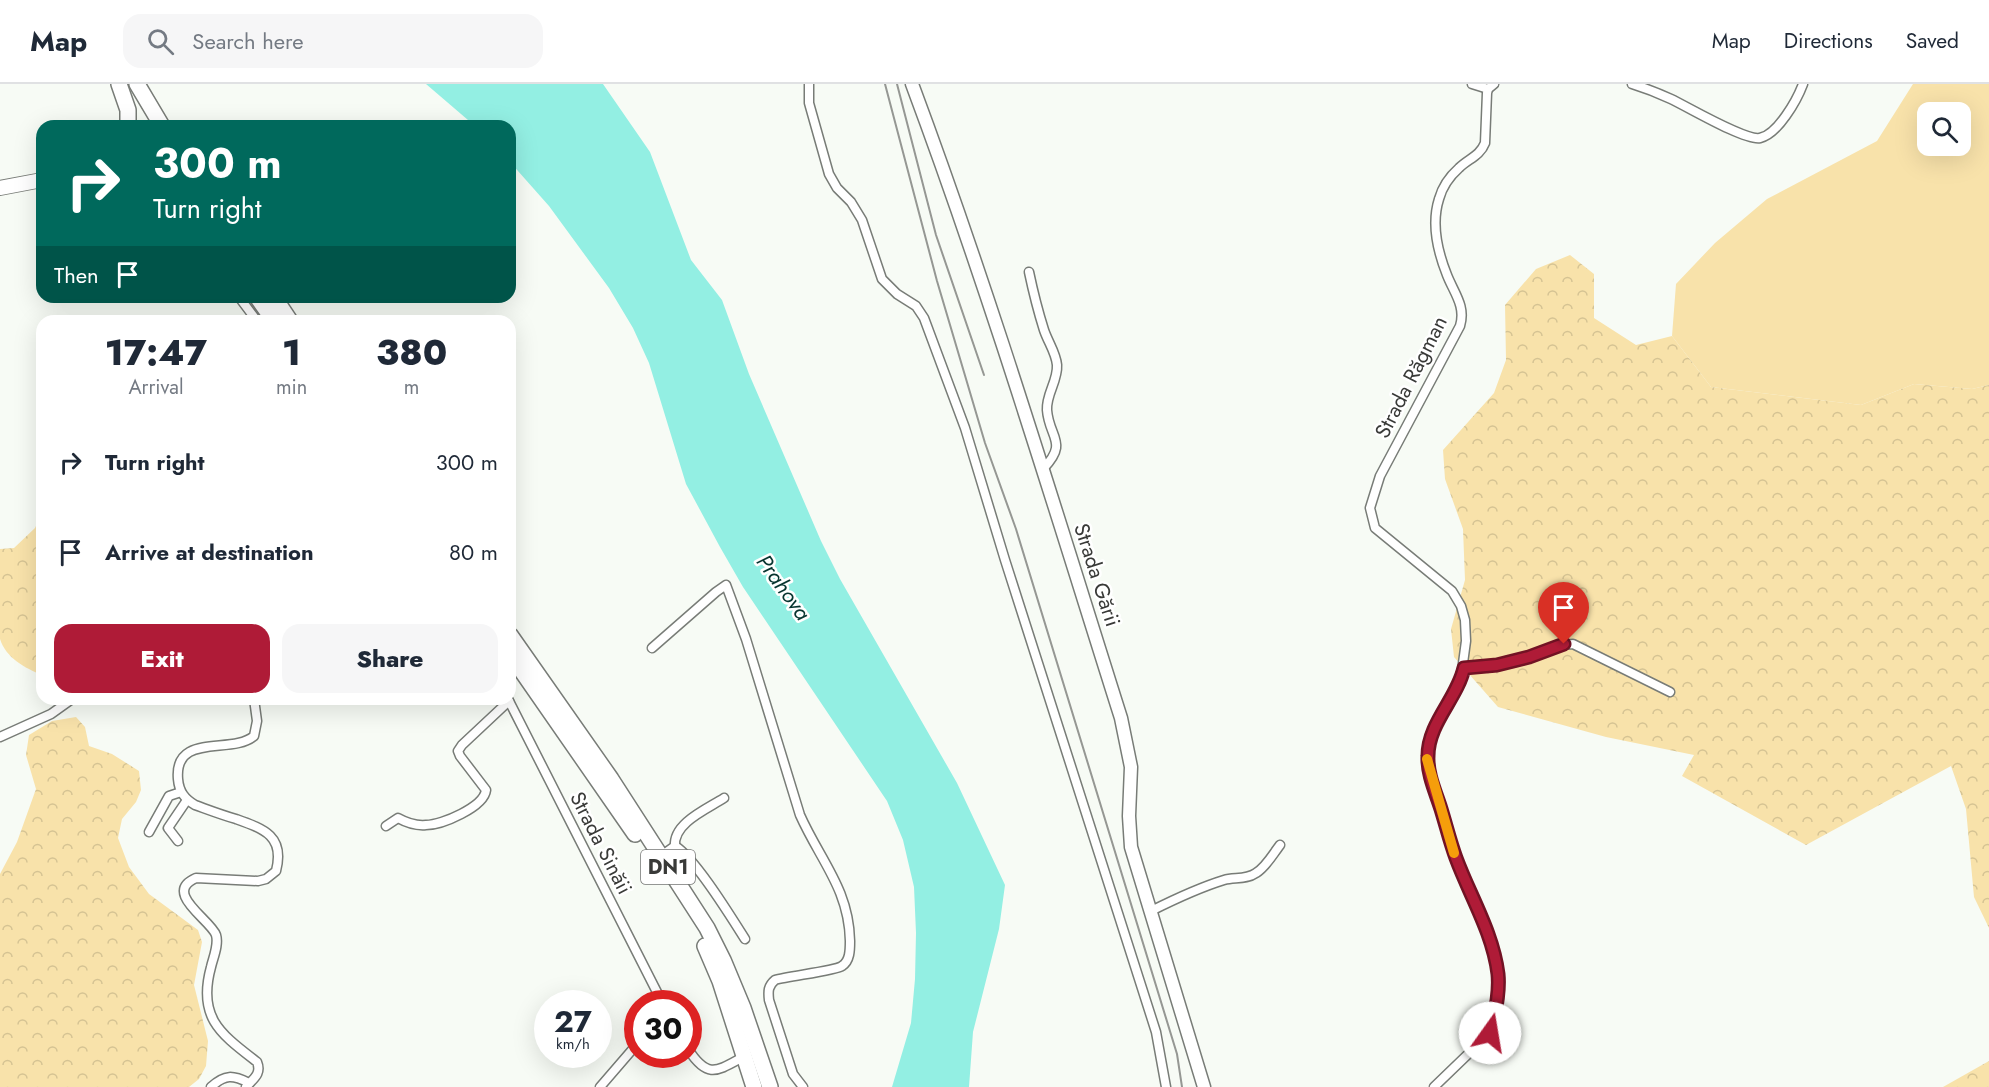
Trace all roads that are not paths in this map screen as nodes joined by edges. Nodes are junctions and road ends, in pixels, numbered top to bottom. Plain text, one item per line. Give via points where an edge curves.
1 (119, 84) edge
2 (129, 84) edge
3 (137, 84) edge
4 (809, 84) edge
5 (912, 84) edge
6 (1472, 84) edge
7 (1632, 84) edge
8 (1803, 84) edge
9 (1491, 87) edge
10 (128, 120) edge
11 (147, 120) edge
12 (158, 120) edge
13 (36, 181) edge
14 (0, 188) edge
15 (1029, 272) dead end
16 (1043, 469) junction
17 (516, 644) edge
18 (652, 648) dead end
19 (516, 663) edge
20 (1464, 668) junction
21 (1670, 692) dead end
22 (64, 705) edge
23 (255, 705) edge
24 (503, 705) edge
25 (511, 705) edge
26 (0, 736) edge
27 (181, 792) junction
28 (724, 798) dead end
29 (187, 800) junction
30 (386, 826) dead end
31 (149, 832) dead end
32 (178, 842) dead end
33 (1280, 845) dead end
34 (675, 846) junction
35 (661, 856) junction
36 (1150, 911) junction
37 (745, 939) dead end
38 (732, 981) junction
39 (656, 990) edge
40 (745, 1056) junction
41 (624, 1059) edge
42 (702, 1066) edge
43 (248, 1085) edge
44 (211, 1087) edge
45 (600, 1087) edge
46 (754, 1087) edge
47 (770, 1087) edge
48 (780, 1087) edge
49 (803, 1087) edge
50 (1166, 1087) edge
51 (1204, 1087) edge
52 (1434, 1087) edge

1 - 10 highway
2 - 11 highway
3 - 12 highway
4 - 50 street via 809,103 829,174 862,220 882,279 924,318 965,428 1156,1032
5 - 16 street, Strada Gării
6 - 9 street
7 - 8 street via 1742,135 1759,138 1780,123
9 - 20 street, Strada Răgman via 1482,150 1447,181 1435,216 1436,238 1460,303 1462,320 1380,476 1370,508 1375,528 1452,591 1461,606 1465,620
13 - 14 main road
15 - 16 street via 1057,366 1047,397 1048,420 1056,448
16 - 36 street, Strada Gării via 1121,718 1131,767 1131,847
17 - 35 highway, DN1
18 - 49 street via 726,585 800,815 841,891 850,929 847,961 838,968 775,980 768,990 793,1074
19 - 40 highway, DN1 via 698,932 720,981
20 - 21 street via 1497,665 1573,644
20 - 52 street, Strada Răgman via 1429,741 1427,759 1456,858 1494,951 1497,1003 1490,1033
22 - 26 street
23 - 27 street via 254,736 243,742 199,747 189,752 179,768
24 - 30 street via 458,751 486,790 483,798 442,823 415,825 398,818
25 - 39 street, Strada Sinăii
27 - 29 street
27 - 31 street via 169,796
28 - 34 street via 684,825 677,833
29 - 32 street via 168,828
29 - 43 street via 262,829 273,839 279,853 276,871 266,879 196,878 184,893 217,939 207,996 212,1019 228,1040 257,1062 259,1071
33 - 36 street via 1254,874 1196,890
34 - 35 street
34 - 37 street via 719,898
35 - 38 highway, DN1 via 707,928
36 - 51 street, Strada Gării
38 - 47 highway, DN1
38 - 48 highway via 754,1016
40 - 42 street via 723,1067 710,1070
40 - 46 highway, DN1
41 - 45 street
43 - 44 street via 237,1077 227,1076

